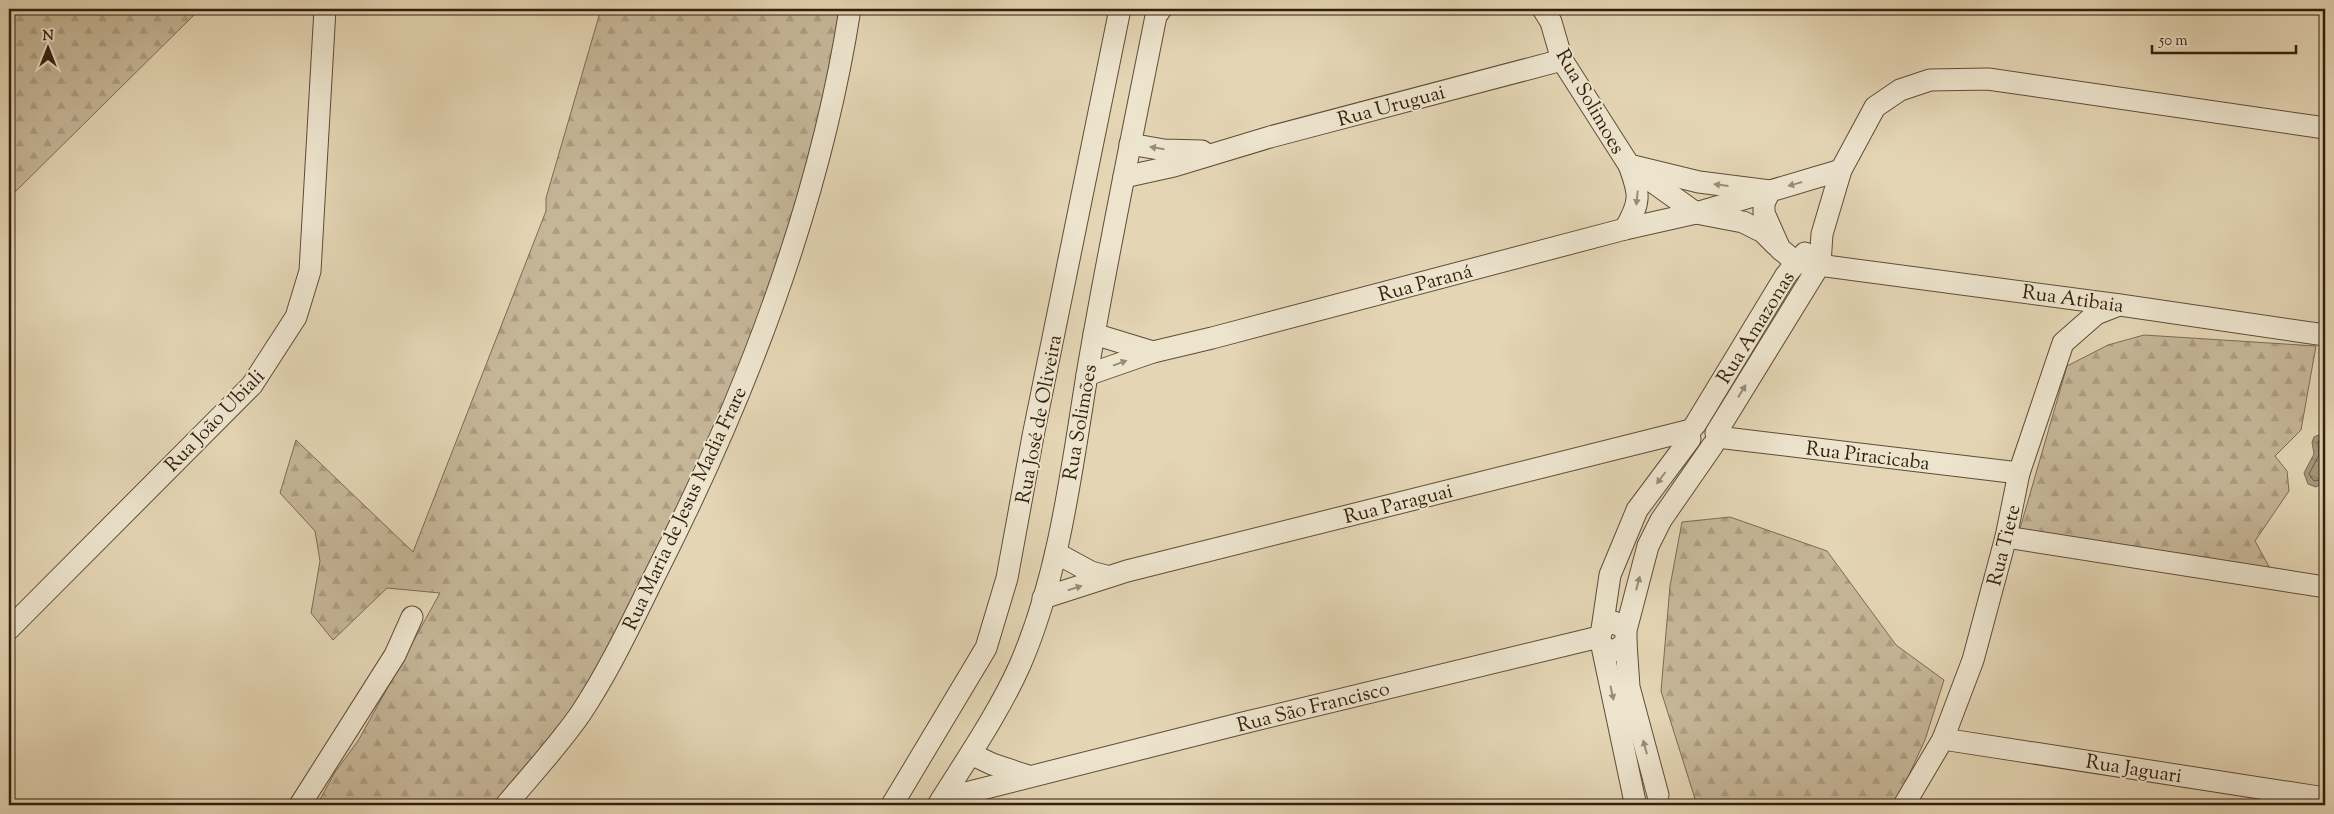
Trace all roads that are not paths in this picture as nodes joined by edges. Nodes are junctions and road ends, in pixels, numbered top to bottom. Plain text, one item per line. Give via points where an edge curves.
1 (325, 9) edge
2 (850, 9) edge
3 (1120, 9) edge
4 (1543, 9) edge
5 (1159, 12) edge
6 (1562, 60) junction
7 (2325, 128) edge
8 (1130, 144) junction
9 (1219, 151) junction
10 (1629, 165) junction
11 (1841, 170) junction
12 (1124, 177) junction
13 (1770, 191) junction
14 (1696, 213) junction
15 (1625, 229) junction
16 (1822, 234) junction
17 (1788, 255) junction
18 (1820, 264) junction
19 (2120, 305) junction
20 (1094, 334) junction
21 (2325, 335) edge
22 (1153, 352) junction
23 (1087, 375) junction
24 (1692, 432) junction
25 (1716, 438) junction
26 (2019, 473) junction
27 (2006, 537) junction
28 (1056, 553) junction
29 (1106, 576) junction
30 (2325, 586) edge
31 (1043, 598) junction
32 (412, 617) dead end
33 (9, 629) edge
34 (1601, 637) junction
35 (1626, 637) junction
36 (1943, 739) junction
37 (971, 754) junction
38 (1028, 776) junction
39 (2325, 798) edge
40 (940, 802) edge
41 (1661, 802) edge
42 (1634, 803) edge
43 (300, 805) edge
44 (506, 805) edge
45 (892, 805) edge
46 (1904, 805) edge

1 - 33 street, Rua João Ubiali via 310,271 296,318 252,385
2 - 44 street, Rua Maria de Jesus Madia Frare via 828,127 791,248 722,436 654,578 581,713
3 - 45 street, Rua José de Oliveira via 1007,578 986,648
4 - 6 street, Rua Solimoes via 1551,22
5 - 8 street, Rua Solimões
6 - 9 street, Rua Uruguai
6 - 10 street, Rua Solimoes
7 - 11 street, Rua Amazonas via 1988,79 1930,80 1900,90 1875,107
9 -> 8 street, Rua Uruguai via 1164,150
8 - 12 street, Rua Solimões
9 - 12 street, Rua Uruguai via 1174,166
13 -> 10 street, Rua Solimoes via 1699,182
10 - 14 street, Rua Solimoes
10 -> 15 street via 1638,191 1635,211
11 -> 13 street, Rua Paraná
11 - 16 street, Rua Amazonas
12 - 20 street, Rua Solimões
13 - 14 street, Rua Paraná
13 - 17 street via 1764,203 1764,213
14 - 15 street, Rua Paraná
14 - 17 street, Rua Paraná via 1743,222 1763,232
15 - 22 street, Rua Paraná
16 - 17 street, Rua Amazonas
16 - 18 street, Rua Amazonas
17 - 18 street, Rua Atibaia
17 - 24 street, Rua Amazonas via 1786,275
18 - 19 street, Rua Atibaia
25 -> 18 street, Rua Amazonas
19 - 21 street, Rua Atibaia
19 - 26 street, Rua Tiete via 2096,314 2063,343
20 - 22 street
20 - 23 street, Rua Solimões
23 -> 22 street, Rua Paraná
23 - 28 street, Rua Solimões
24 - 25 street via 1693,446 1701,450
24 - 29 street, Rua Paraguai
24 -> 34 street, Rua Amazonas via 1637,510 1610,575
25 - 26 street, Rua Piracicaba
35 -> 25 street, Rua Amazonas via 1648,546 1661,520
26 - 27 street, Rua Tiete
27 - 30 street
27 - 36 street, Rua Tiete via 1973,660
28 - 29 street via 1091,572
28 - 31 street, Rua Solimões
31 -> 29 street, Rua Paraguai
31 - 37 street, Rua Solimões via 1019,666
32 - 43 street via 395,655
34 - 35 street, Rua São Francisco via 1614,622
34 - 38 street, Rua São Francisco
34 -> 42 street, Rua Amazonas
41 -> 35 street, Rua Amazonas via 1629,687
36 - 39 street, Rua Jaguari
36 - 46 street, Rua Tiete
37 - 38 street
37 - 40 street, Rua Solimões
38 - 40 street, Rua São Francisco
41 - 42 street via 1645,792

